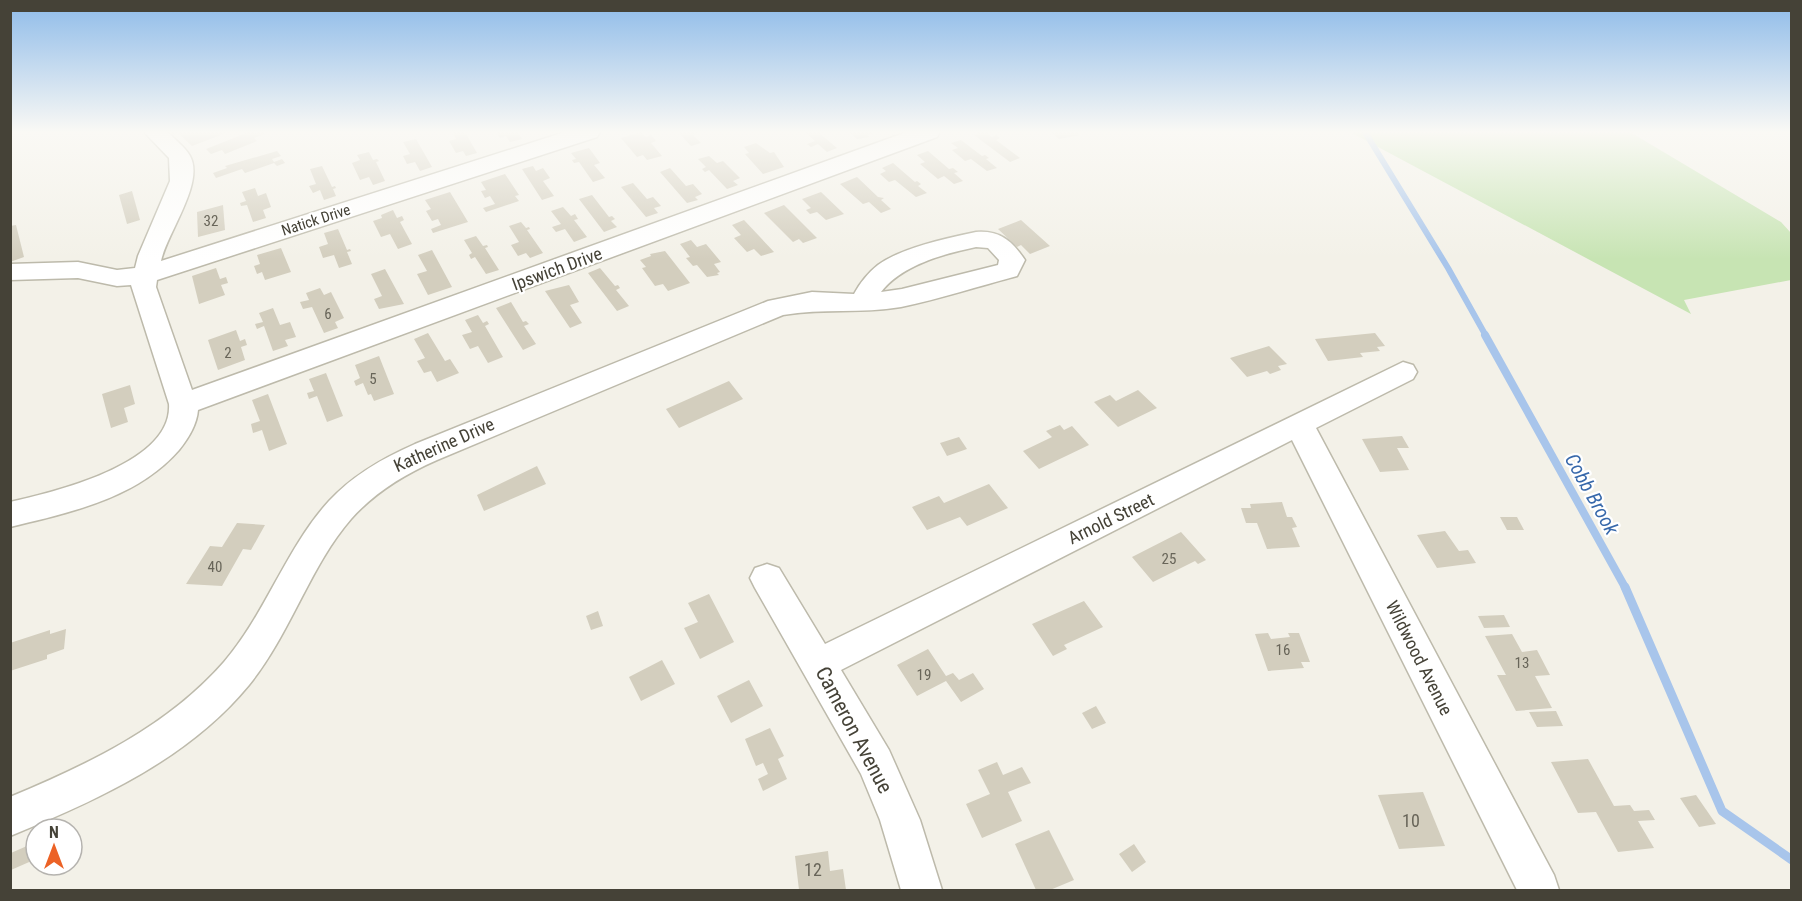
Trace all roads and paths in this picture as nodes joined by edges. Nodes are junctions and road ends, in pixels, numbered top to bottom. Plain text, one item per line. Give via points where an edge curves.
1 (182, 174) edge
2 (458, 174) edge
3 (815, 174) edge
4 (10, 272) edge
5 (145, 275) junction
6 (861, 303) junction
7 (1403, 372) dead end
8 (183, 404) junction
9 (1300, 426) junction
10 (10, 515) edge
11 (767, 578) dead end
12 (819, 664) junction
13 (10, 817) edge
14 (921, 891) edge
15 (1539, 891) edge

1 - 5 street
2 - 5 street, Natick Drive
3 - 8 street, Ipswich Drive
4 - 5 street, Natick Drive via 78,270 117,278
5 - 8 street via 143,286
6 - 6 street, Katherine Drive via 876,280 892,268 957,244 985,238 1002,245 1012,260 1008,270 902,298
6 - 13 street, Katherine Drive via 812,301 777,307 387,470 355,495 328,525 254,651 215,698 132,761
7 - 9 street, Arnold Street
8 - 10 street via 184,416 174,435 131,474 90,493
9 - 12 street, Arnold Street
9 - 15 street, Wildwood Avenue
11 - 12 street, Cameron Avenue
12 - 14 street, Cameron Avenue via 886,785

